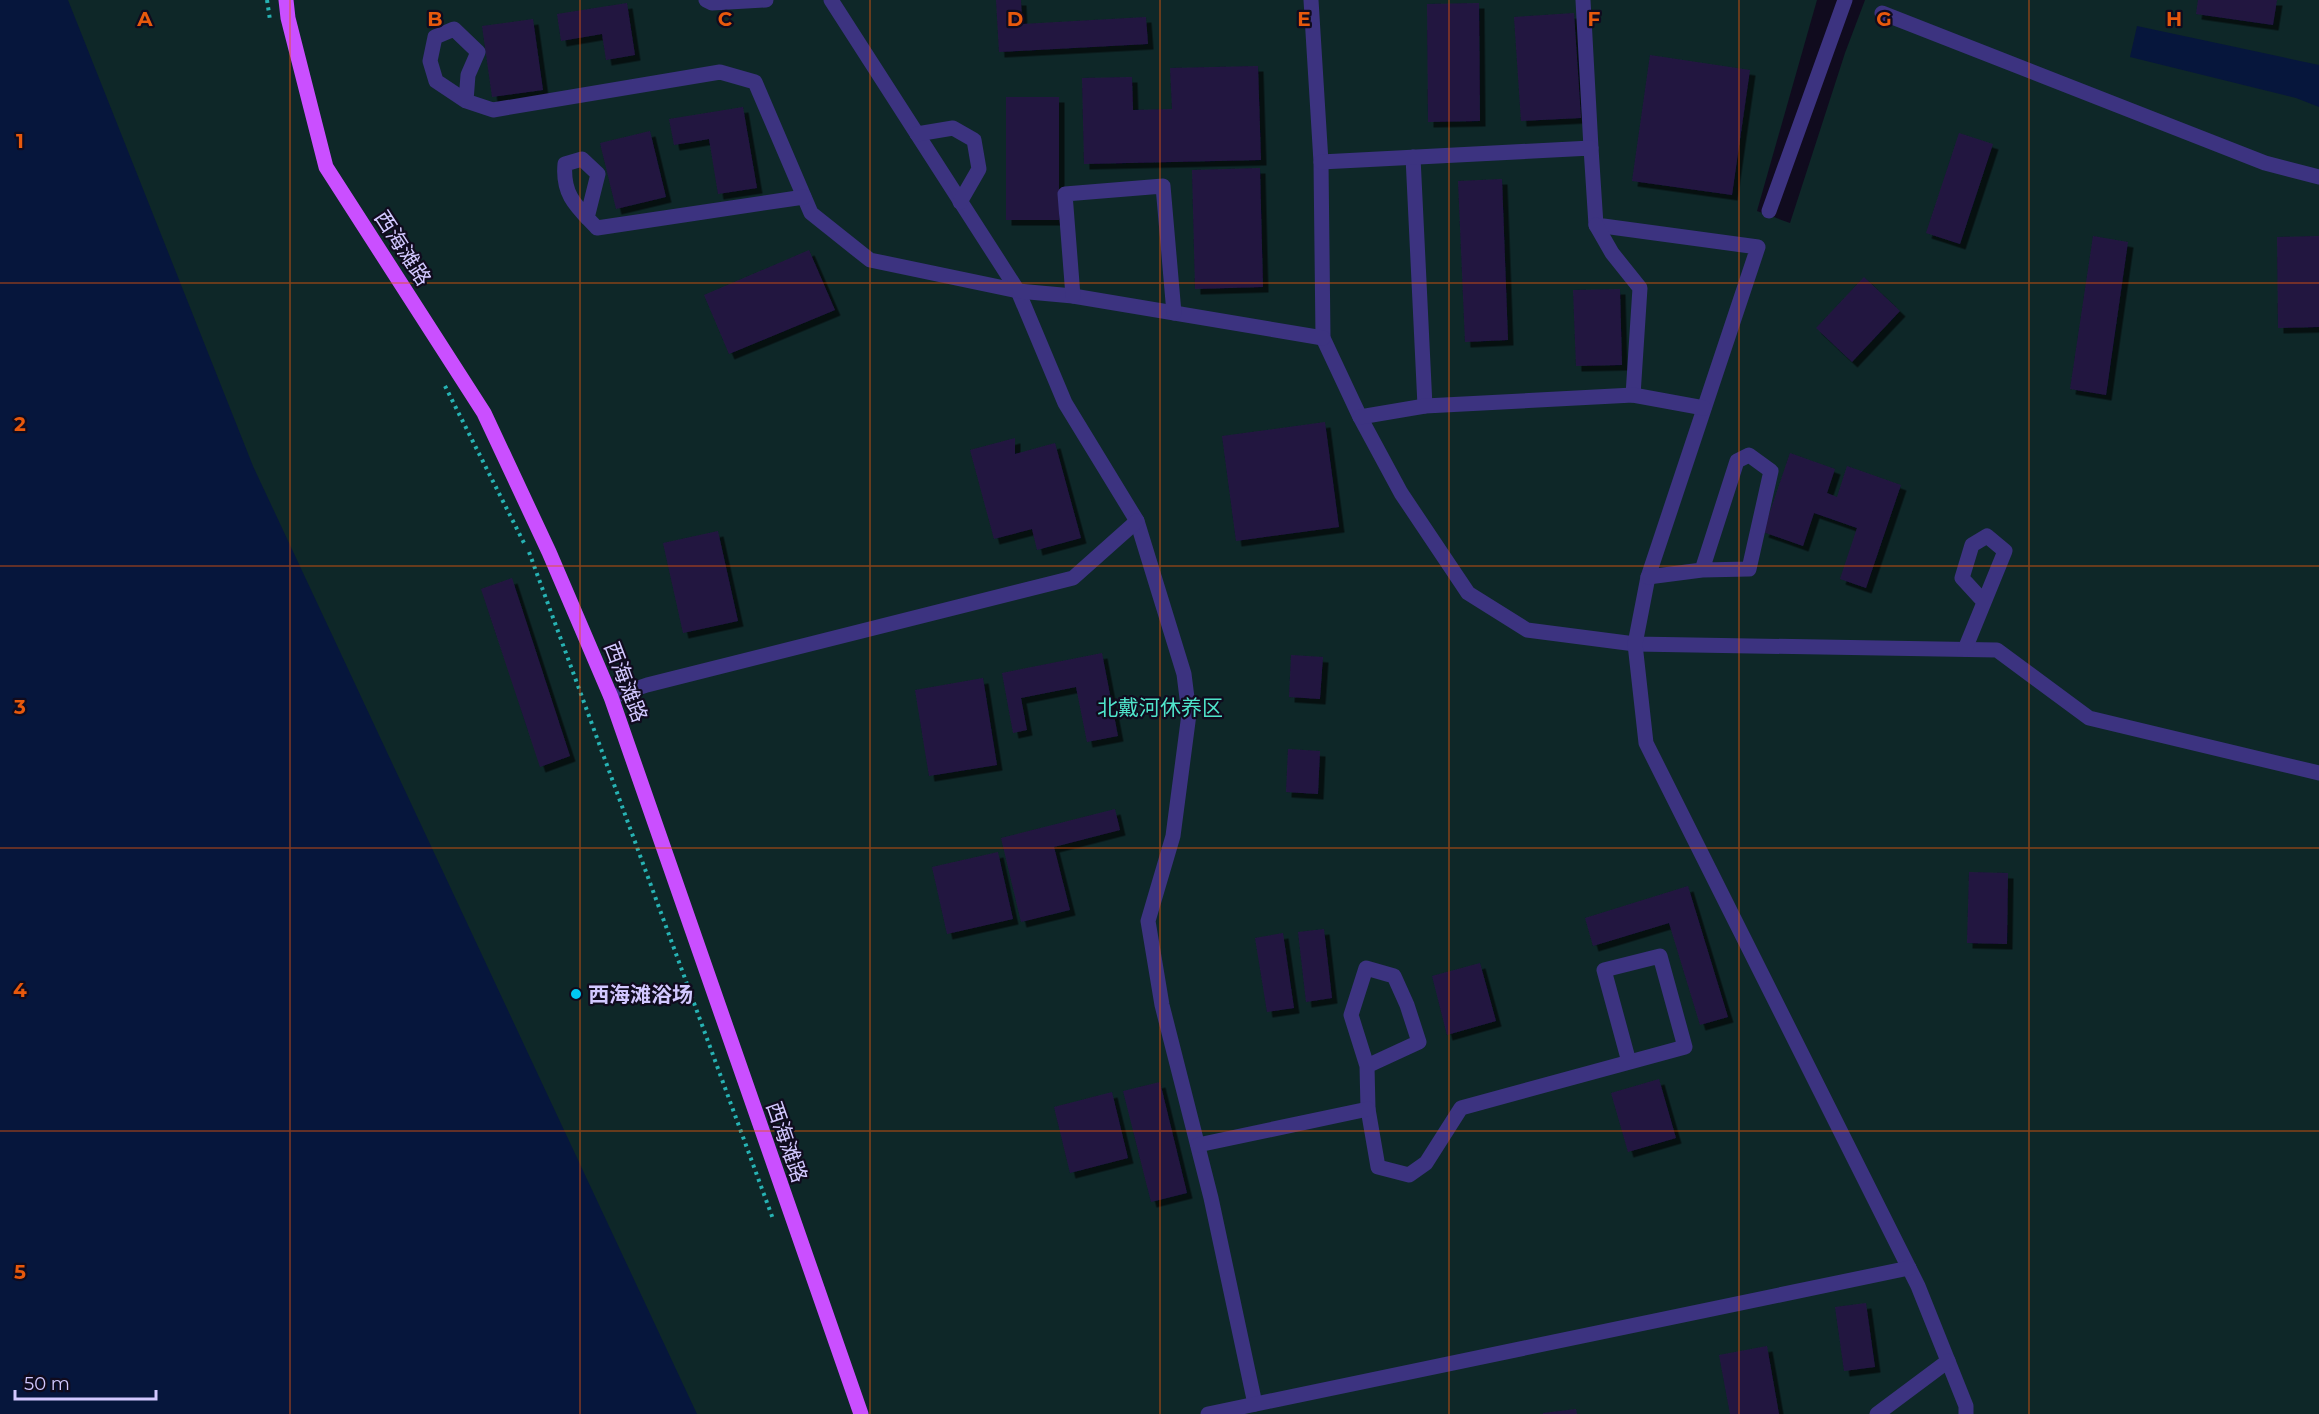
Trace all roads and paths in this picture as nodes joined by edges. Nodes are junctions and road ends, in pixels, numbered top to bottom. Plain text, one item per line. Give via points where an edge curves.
1 (267, 0) edge
2 (286, 0) edge
3 (706, 0) edge
4 (766, 0) edge
5 (831, 0) edge
6 (1311, 0) edge
7 (1583, 0) edge
8 (1845, 0) edge
9 (1882, 13) dead end
10 (272, 25) dead end
11 (466, 101) dead end
12 (917, 135) junction
13 (1591, 148) junction
14 (1413, 157) junction
15 (1321, 162) junction
16 (2319, 177) edge
17 (804, 197) junction
18 (960, 202) junction
19 (1769, 211) dead end
20 (587, 218) dead end
21 (1596, 225) junction
22 (1018, 291) junction
23 (1073, 296) junction
24 (1174, 313) junction
25 (1323, 338) junction
26 (443, 383) dead end
27 (1634, 395) junction
28 (1425, 406) junction
29 (1704, 408) junction
30 (1360, 417) junction
31 (1137, 521) junction
32 (1702, 570) junction
33 (1648, 577) junction
34 (1984, 602) dead end
35 (1635, 644) junction
36 (1965, 649) junction
37 (611, 697) junction
38 (2319, 773) edge
39 (1629, 1062) junction
40 (1367, 1066) junction
41 (1368, 1109) junction
42 (1198, 1145) junction
43 (775, 1224) dead end
44 (1909, 1268) junction
45 (1948, 1361) junction
46 (1255, 1404) junction
47 (861, 1414) edge
48 (1208, 1414) edge
49 (1877, 1414) edge
50 (1966, 1414) edge

1 - 10 path
2 - 37 main road, 西海滩路 via 326,166 484,413
3 - 4 street
5 - 12 street
6 - 15 street
7 - 13 street
8 - 19 street
9 - 16 street via 2265,164
11 - 17 street via 493,110 720,72 743,78 755,82
12 - 18 street
12 - 18 street via 953,128 974,140 979,169
13 - 14 street
13 - 21 street
14 - 15 street
14 - 28 street
15 - 25 street
17 - 20 street via 597,228
17 - 22 street via 811,213 870,260
18 - 22 street
21 - 27 street via 1640,288
21 - 29 street via 1758,247
22 - 23 street
22 - 31 street via 1065,403
23 - 24 street
23 - 24 street via 1065,195 1163,186
24 - 25 street
25 - 30 street
26 - 43 path via 529,552
27 - 28 street
27 - 29 street
28 - 30 street
29 - 33 street
30 - 35 street via 1401,493 1468,593 1527,630
31 - 37 street via 1073,578
31 - 42 street via 1184,674 1190,714 1173,836 1148,921 1162,1005
32 - 32 street via 1749,569 1771,471 1749,455 1737,461
32 - 33 street
33 - 35 street
34 - 36 street
35 - 36 street
35 - 44 street via 1646,743
36 - 38 street via 1997,650 2089,718
37 - 47 main road, 西海滩路
39 - 39 street via 1685,1047 1660,956 1604,970
39 - 41 street via 1461,1108 1426,1163 1409,1175 1378,1167
40 - 40 street via 1419,1042 1394,976 1366,968 1351,1015
40 - 41 street
41 - 42 street
42 - 46 street
44 - 45 street
44 - 46 street
45 - 49 street
45 - 50 street
46 - 48 street

